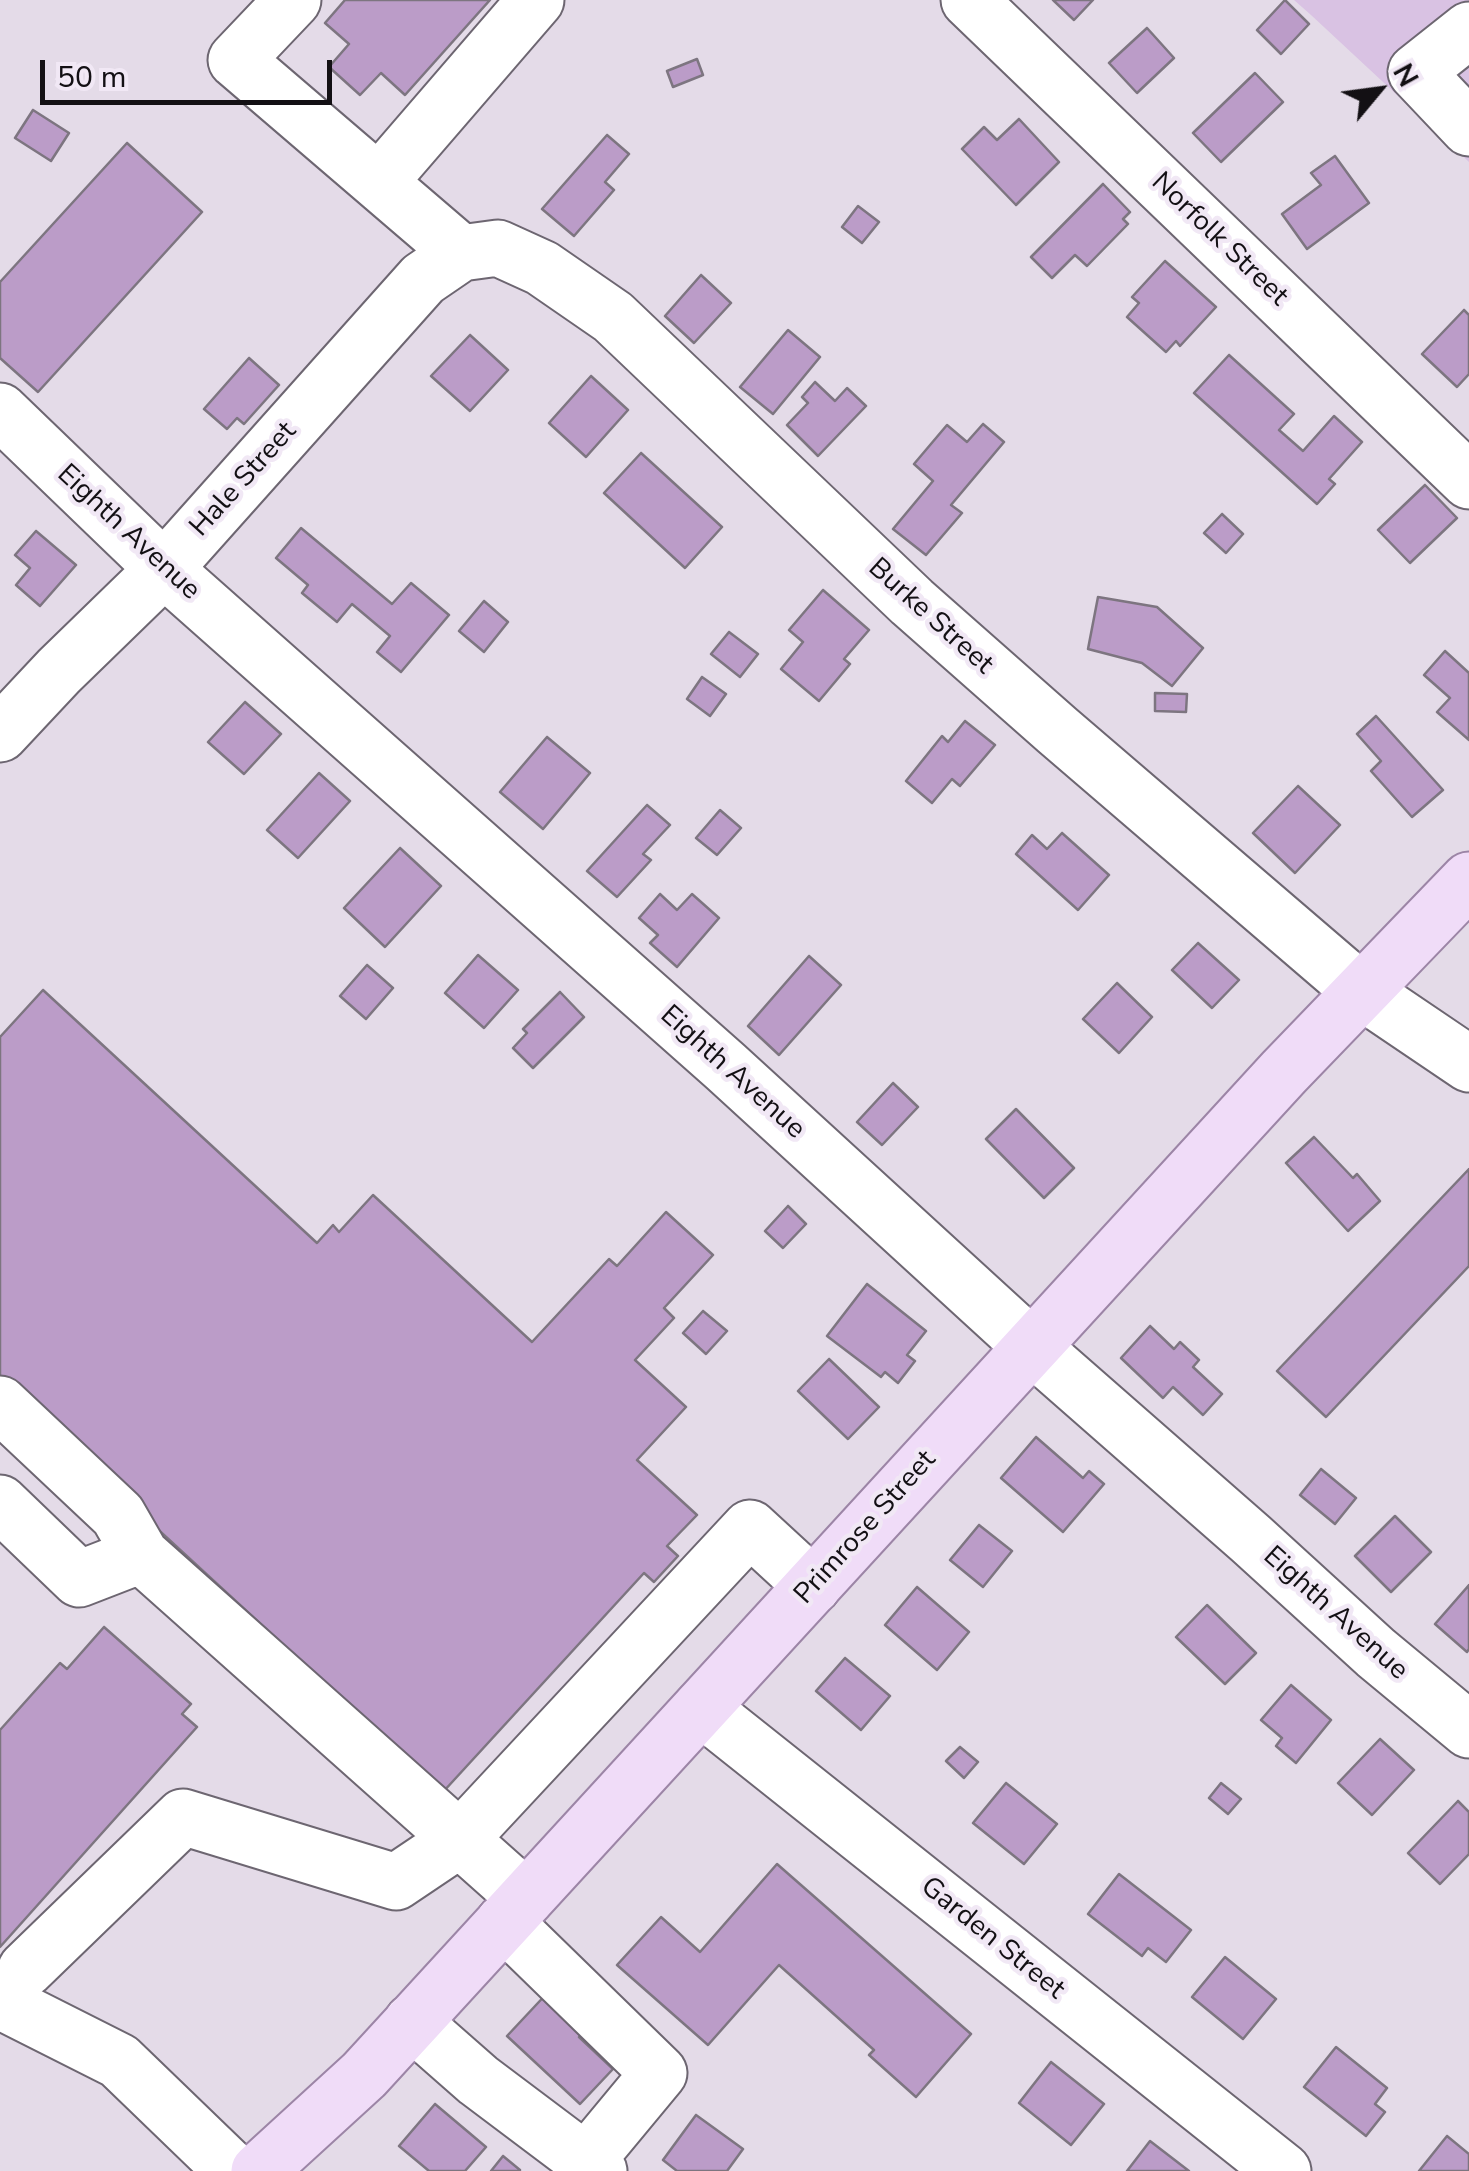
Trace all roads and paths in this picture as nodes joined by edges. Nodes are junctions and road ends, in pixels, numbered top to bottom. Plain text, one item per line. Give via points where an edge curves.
1 (293, 0) edge
2 (536, 0) edge
3 (968, 0) edge
4 (1450, 0) edge
5 (1469, 17) edge
6 (1469, 30) edge
7 (1469, 128) edge
8 (379, 182) junction
9 (480, 251) junction
10 (0, 410) edge
11 (1469, 481) edge
12 (164, 569) junction
13 (0, 734) edge
14 (1469, 880) edge
15 (1362, 991) junction
16 (1469, 1064) edge
17 (1032, 1346) junction
18 (0, 1404) edge
19 (0, 1503) edge
20 (141, 1554) junction
21 (813, 1586) junction
22 (701, 1708) junction
23 (1469, 1730) edge
24 (460, 1839) junction
25 (515, 1910) junction
26 (13, 1985) edge
27 (412, 2022) junction
28 (593, 2166) edge
29 (233, 2171) edge
30 (259, 2171) edge
31 (1284, 2171) edge

1 - 8 street, Burke Street via 236,60
2 - 8 street
3 - 11 street, Norfolk Street
4 - 5 street
6 - 7 street via 1416,72
8 - 9 street, Burke Street
9 - 12 street, Hale Street via 423,279
9 - 15 street, Burke Street via 542,268 613,317 912,602
10 - 12 street, Eighth Avenue
12 - 13 street, Hale Street
12 - 17 street, Eighth Avenue
14 - 15 main road, Primrose Street
15 - 16 street, Burke Street
15 - 17 main road, Primrose Street
17 - 21 main road, Primrose Street
17 - 23 street, Eighth Avenue
18 - 20 street via 118,1515
19 - 20 street via 79,1579
20 - 24 street
21 - 22 main road, Primrose Street
21 - 24 street via 750,1528
22 - 25 main road, Primrose Street
22 - 31 street, Garden Street
24 - 25 street
24 - 26 street via 396,1882 183,1817
25 - 27 main road, Primrose Street
25 - 28 street via 659,2073
26 - 29 street via 120,2061
27 - 28 street
27 - 30 main road, Primrose Street

